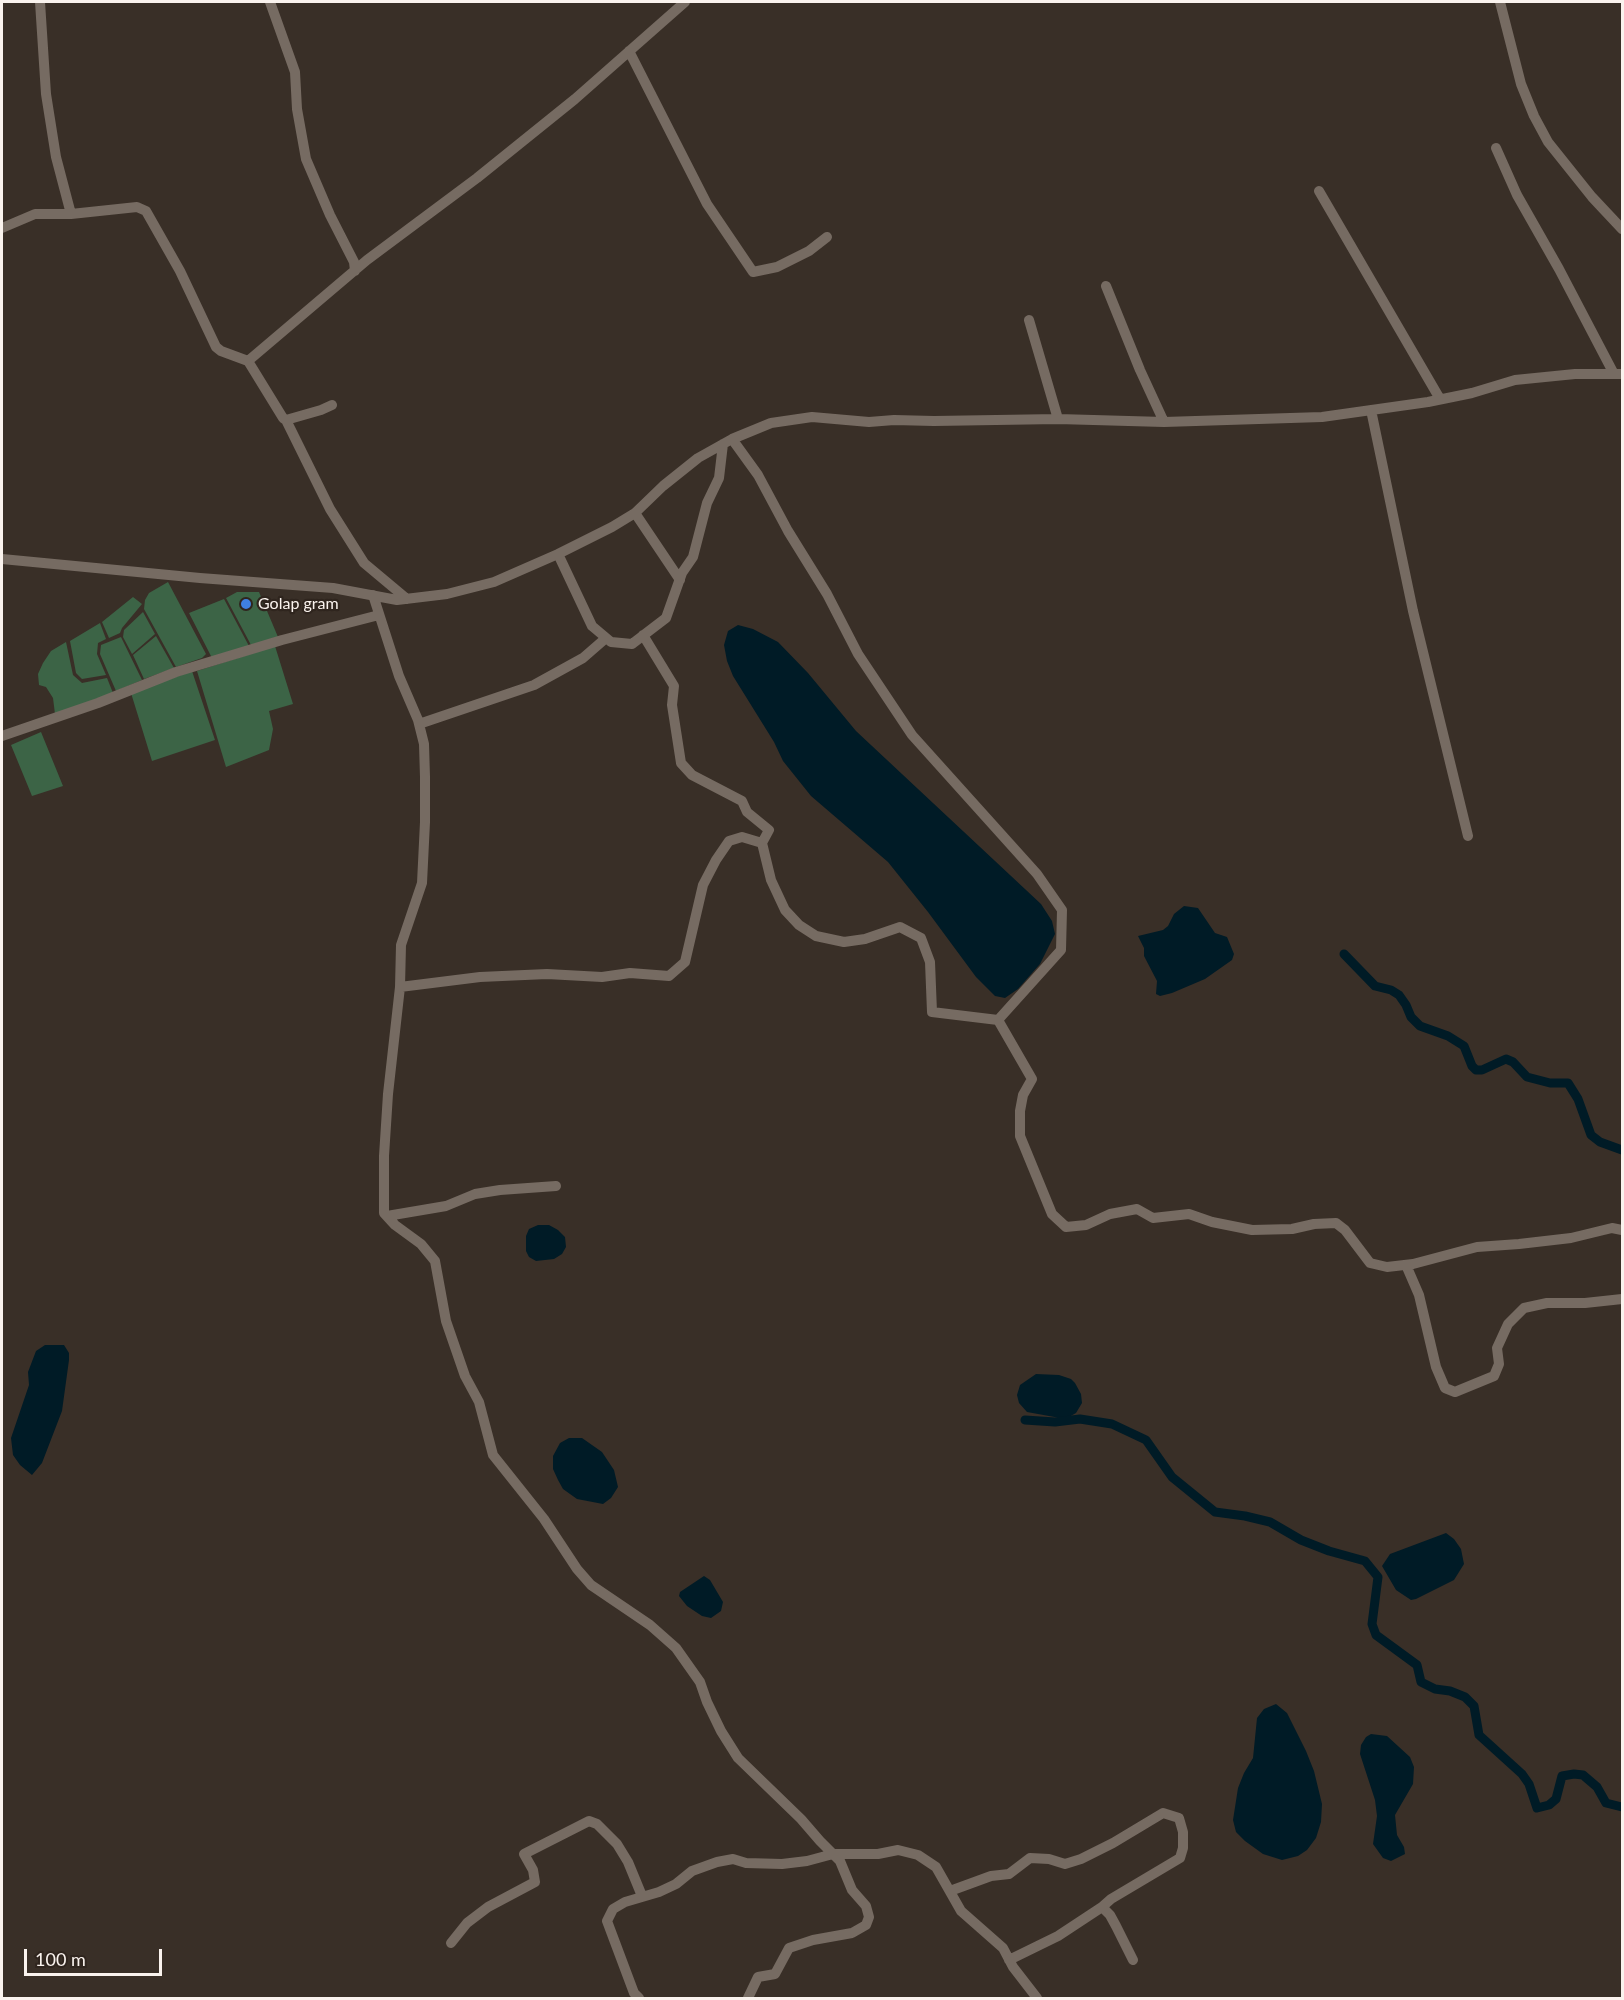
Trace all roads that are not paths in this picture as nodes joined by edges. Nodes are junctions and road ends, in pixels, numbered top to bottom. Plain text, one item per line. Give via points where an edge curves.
1 (40, 2) edge
2 (270, 2) edge
3 (685, 2) edge
4 (1500, 2) edge
5 (629, 51) junction
6 (1496, 148) dead end
7 (1319, 191) dead end
8 (70, 214) junction
9 (2, 228) edge
10 (1623, 229) edge
11 (827, 237) dead end
12 (355, 271) junction
13 (1106, 286) dead end
14 (1029, 320) dead end
15 (248, 362) junction
16 (1618, 374) edge
17 (1440, 399) junction
18 (332, 405) dead end
19 (1371, 410) junction
20 (1058, 419) junction
21 (286, 420) junction
22 (1164, 422) junction
23 (728, 441) junction
24 (634, 513) junction
25 (558, 554) junction
26 (2, 559) edge
27 (680, 580) junction
28 (373, 595) junction
29 (407, 599) junction
30 (379, 615) junction
31 (643, 635) junction
32 (606, 638) junction
33 (419, 724) junction
34 (2, 736) edge
35 (1468, 837) dead end
36 (762, 843) junction
37 (400, 987) junction
38 (998, 1020) junction
39 (556, 1186) dead end
40 (387, 1216) junction
41 (1623, 1230) edge
42 (1406, 1265) junction
43 (1623, 1299) edge
44 (833, 1854) junction
45 (950, 1891) junction
46 (642, 1896) junction
47 (1102, 1907) junction
48 (451, 1942) dead end
49 (1009, 1959) junction
50 (1133, 1960) dead end
51 (639, 1998) edge
52 (748, 1998) edge
53 (1036, 1998) edge

1 - 8 street via 46,94
2 - 12 street via 295,72 306,159
3 - 5 street
4 - 10 street via 1521,84 1548,142
5 - 11 street via 707,204 753,272 777,267
5 - 12 street via 477,178
6 - 16 street via 1517,195
7 - 17 street
8 - 9 street via 35,214
8 - 15 street via 136,207 146,211 216,347
12 - 15 street
13 - 22 street
14 - 20 street
15 - 21 street
16 - 17 street via 1515,380
17 - 19 street
18 - 21 street
19 - 22 street via 1322,417
19 - 35 street via 1413,611
20 - 22 street
20 - 23 street via 869,422 812,417 771,423
21 - 29 street via 330,509 359,556
23 - 24 street via 698,458
23 - 27 street via 693,557
23 - 38 street via 758,475 858,654 912,735 1037,874 1062,910 1060,950
24 - 25 street
24 - 27 street
25 - 29 street via 494,582
25 - 32 street via 592,626
26 - 28 street via 333,588
27 - 31 street via 666,618
28 - 29 street
28 - 30 street
30 - 33 street
30 - 34 street via 176,672
31 - 32 street via 632,644
31 - 36 street via 674,687 672,705 681,763 692,775 742,801 747,813 769,830
32 - 33 street via 583,658 534,685
33 - 37 street via 425,777 422,884 400,945
36 - 37 street via 741,837 729,841 703,885 685,962 669,976 547,974
36 - 38 street via 771,880 785,910 799,925 816,936 844,942 900,927 921,938 930,962 932,1012
37 - 40 street via 384,1156
38 - 42 street via 1032,1079 1023,1095 1020,1136 1052,1214 1066,1227 1137,1209 1153,1218 1189,1214 1252,1230 1336,1223 1370,1263 1387,1267
39 - 40 street via 475,1194 446,1206
40 - 44 street via 435,1261 446,1321 465,1376 479,1402 493,1455 591,1584 676,1648 700,1682 721,1731 738,1758
41 - 42 street via 1612,1228 1571,1238 1477,1247
42 - 43 street via 1419,1295 1436,1367 1445,1388 1455,1392 1494,1376 1499,1364 1497,1348 1508,1323 1524,1308
44 - 45 street via 898,1850 918,1855 936,1867
44 - 46 street via 782,1864 733,1859 717,1862 692,1871 659,1892
44 - 52 street via 852,1890 866,1906 866,1925 852,1933 789,1948 775,1974 758,1977
45 - 47 street via 991,1876 1009,1874 1030,1858 1065,1864 1081,1859 1163,1813 1179,1818 1183,1832 1180,1858
45 - 49 street via 962,1911 1003,1948
46 - 48 street via 617,1844 589,1821 524,1854 535,1882 488,1907
46 - 51 street via 613,1909 607,1921
47 - 49 street via 1058,1936
47 - 50 street
49 - 53 street

